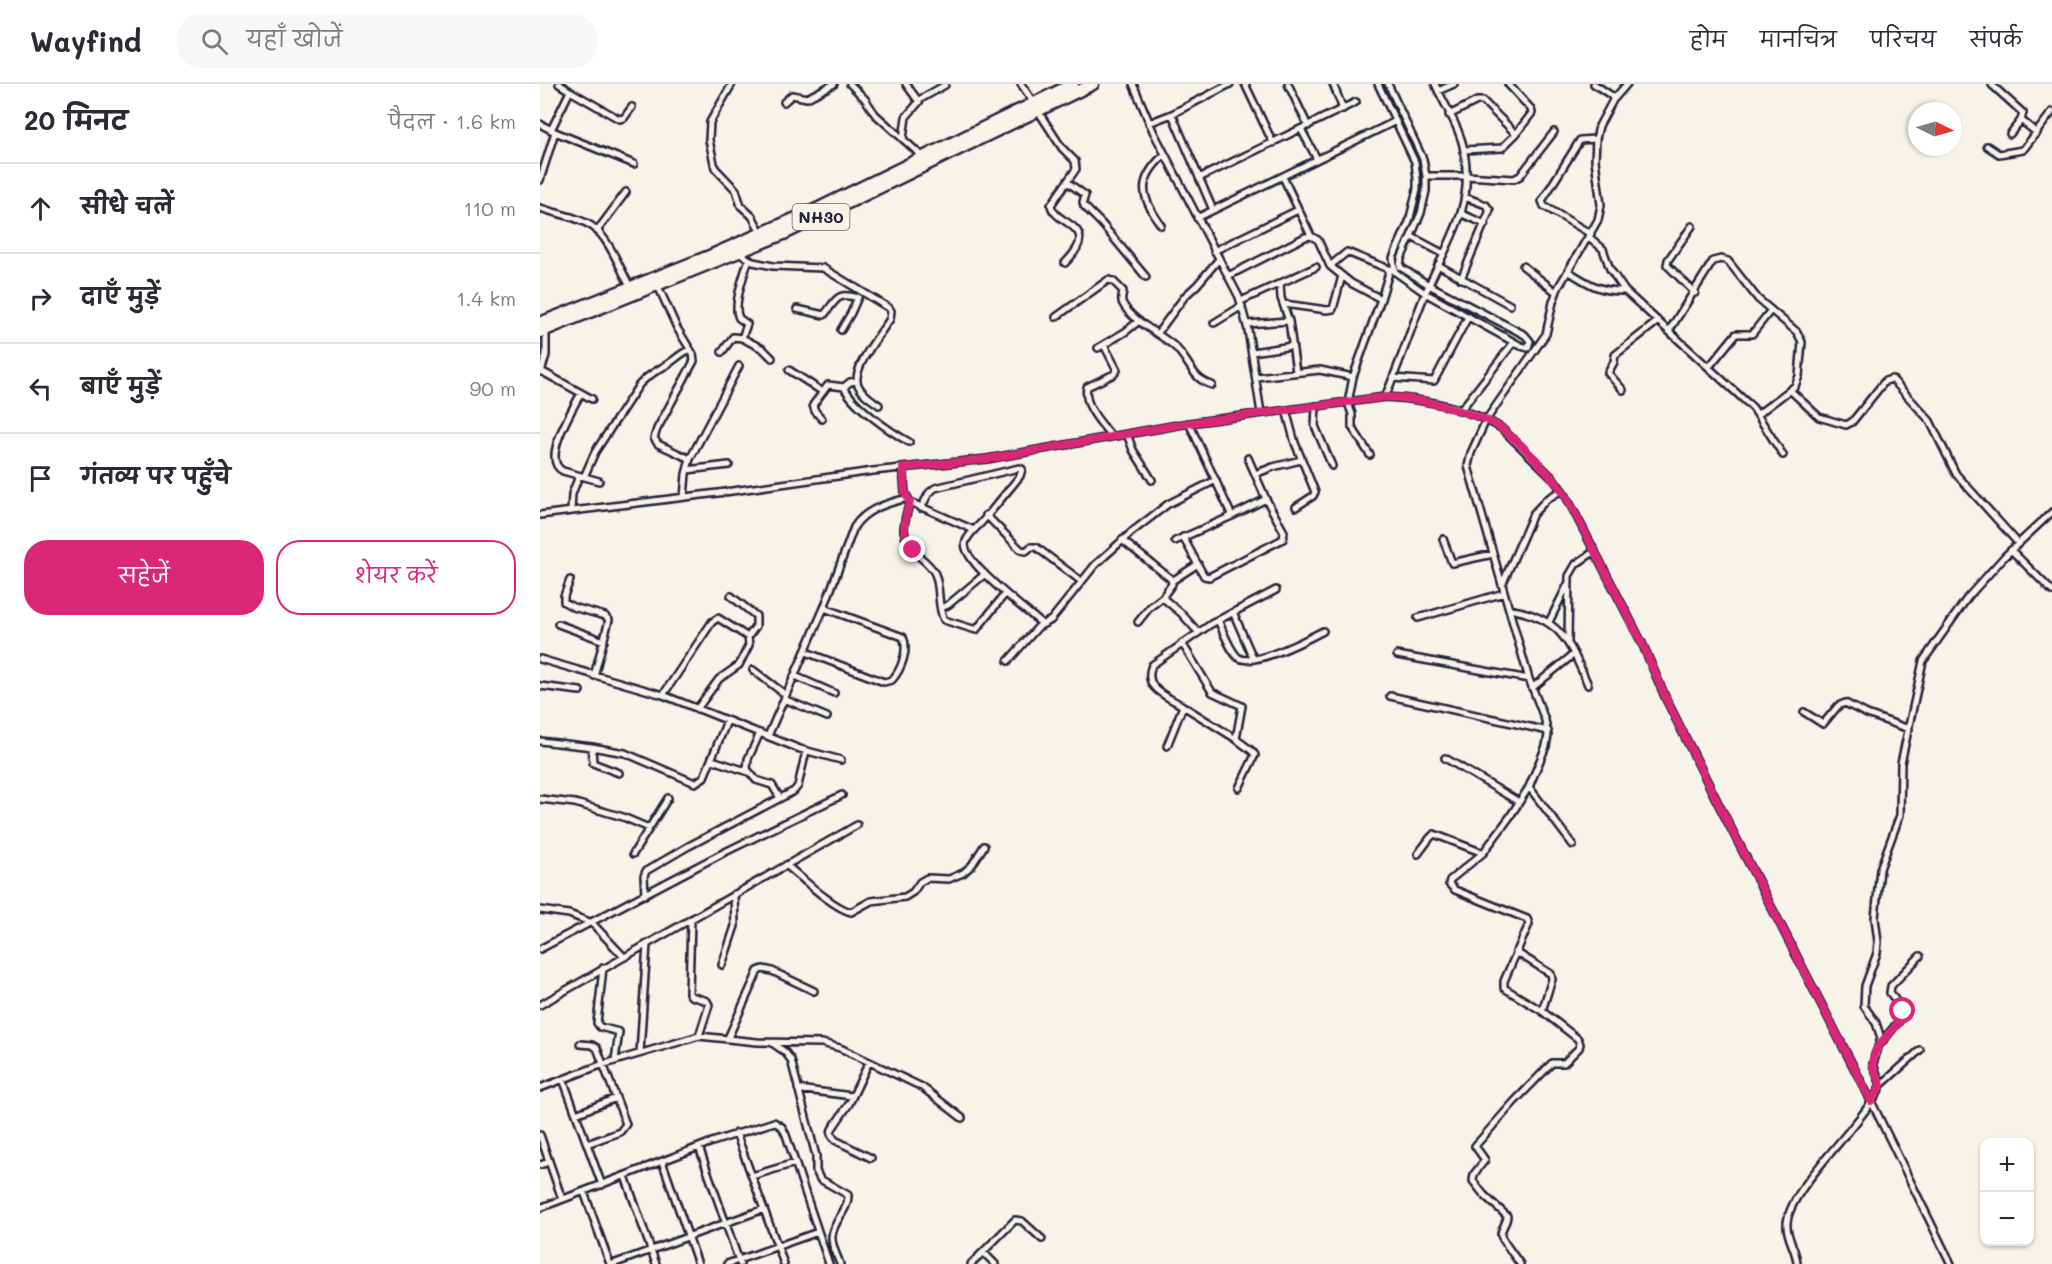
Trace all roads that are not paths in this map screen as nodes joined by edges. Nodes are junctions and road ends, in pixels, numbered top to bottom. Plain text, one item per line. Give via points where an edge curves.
1 (559, 84) edge
2 (732, 84) edge
3 (834, 84) edge
4 (850, 84) edge
5 (906, 84) edge
6 (1021, 84) edge
7 (1073, 84) edge
8 (1093, 84) edge
9 (1133, 84) edge
10 (1230, 84) edge
11 (1245, 84) edge
12 (1288, 84) edge
13 (1333, 84) edge
14 (1378, 84) edge
15 (1388, 84) edge
16 (1435, 84) edge
17 (1454, 84) edge
18 (1508, 84) edge
19 (1594, 84) edge
20 (1627, 84) edge
21 (1992, 85) edge
22 (945, 86) dead end
23 (1438, 91) junction
24 (570, 92) junction
25 (919, 100) junction
26 (1613, 100) junction
27 (784, 102) dead end
28 (1356, 102) dead end
29 (632, 107) dead end
30 (1036, 107) junction
31 (1343, 109) junction
32 (1172, 114) junction
33 (1449, 115) junction
34 (2051, 115) edge
35 (1402, 118) junction
36 (2021, 120) junction
37 (1394, 122) junction
38 (1149, 123) junction
39 (540, 124) edge
40 (1308, 126) junction
41 (1301, 129) junction
42 (553, 131) junction
43 (1554, 132) dead end
44 (2037, 133) junction
45 (1516, 134) junction
46 (2010, 134) dead end
47 (903, 139) junction
48 (1596, 140) junction
49 (1273, 142) junction
50 (1987, 146) dead end
51 (1464, 150) junction
52 (1164, 154) junction
53 (923, 157) junction
54 (1317, 159) junction
55 (543, 161) edge
56 (634, 164) dead end
57 (1426, 176) junction
58 (1466, 176) junction
59 (1283, 177) junction
60 (1199, 178) junction
61 (540, 180) edge
62 (1067, 182) junction
63 (626, 192) dead end
64 (1465, 197) junction
65 (540, 208) edge
66 (1213, 210) junction
67 (1299, 210) junction
68 (1462, 214) junction
69 (1197, 218) junction
70 (1161, 225) dead end
71 (1485, 225) junction
72 (1692, 226) dead end
73 (597, 231) junction
74 (762, 234) junction
75 (1590, 235) junction
76 (1311, 236) junction
77 (1412, 237) junction
78 (1214, 250) junction
79 (1444, 254) junction
80 (744, 256) junction
81 (1219, 259) junction
82 (1065, 263) dead end
83 (1438, 264) junction
84 (1330, 266) junction
85 (1523, 266) dead end
86 (1316, 267) dead end
87 (1392, 270) junction
88 (1403, 270) junction
89 (1568, 271) junction
90 (1228, 276) junction
91 (1342, 276) junction
92 (1146, 277) dead end
93 (1461, 279) junction
94 (1280, 283) junction
95 (1429, 285) junction
96 (658, 286) junction
97 (631, 288) junction
98 (861, 290) junction
99 (1625, 291) junction
100 (1556, 292) junction
101 (1425, 293) junction
102 (1695, 293) junction
103 (858, 297) junction
104 (1381, 299) junction
105 (1242, 303) junction
106 (1284, 304) junction
107 (1510, 305) dead end
108 (797, 309) dead end
109 (1771, 310) junction
110 (1056, 317) dead end
111 (1468, 317) junction
112 (1139, 321) junction
113 (1289, 321) junction
114 (1658, 321) junction
115 (1214, 323) dead end
116 (1247, 324) junction
117 (542, 329) edge
118 (841, 330) dead end
119 (1669, 331) junction
120 (1157, 334) junction
121 (742, 338) junction
122 (1514, 342) junction
123 (1293, 346) junction
124 (689, 350) junction
125 (722, 351) dead end
126 (1252, 352) junction
127 (772, 358) dead end
128 (739, 366) dead end
129 (1709, 367) junction
130 (789, 370) dead end
131 (1296, 372) junction
132 (541, 373) edge
133 (1256, 377) junction
134 (1353, 377) junction
135 (1393, 378) junction
136 (857, 381) junction
137 (1212, 385) dead end
138 (844, 387) junction
139 (1623, 390) dead end
140 (1791, 391) junction
141 (823, 392) junction
142 (581, 393) junction
143 (1385, 397) junction
144 (592, 399) dead end
145 (1348, 403) junction
146 (879, 405) dead end
147 (1316, 406) junction
148 (1286, 410) junction
149 (1460, 411) junction
150 (1261, 413) junction
151 (1758, 414) junction
152 (822, 419) dead end
153 (1486, 420) junction
154 (1189, 423) junction
155 (1127, 434) junction
156 (1111, 436) junction
157 (909, 442) dead end
158 (1370, 455) dead end
159 (1783, 455) dead end
160 (1248, 458) dead end
161 (690, 459) junction
162 (1301, 460) junction
163 (729, 465) dead end
164 (1332, 466) dead end
165 (903, 468) junction
166 (687, 470) junction
167 (1255, 474) junction
168 (582, 477) junction
169 (1152, 480) dead end
170 (1216, 480) junction
171 (599, 481) dead end
172 (1562, 490) junction
173 (684, 497) junction
174 (1266, 499) junction
175 (908, 500) junction
176 (1296, 507) dead end
177 (921, 508) junction
178 (571, 510) junction
179 (2052, 512) edge
180 (540, 515) edge
181 (986, 515) junction
182 (1232, 516) junction
183 (974, 530) junction
184 (1183, 537) junction
185 (1443, 539) dead end
186 (1122, 540) junction
187 (1175, 541) dead end
188 (2018, 543) junction
189 (2011, 550) junction
190 (1594, 551) junction
191 (1493, 554) junction
192 (1198, 564) junction
193 (985, 574) junction
194 (570, 580) dead end
195 (1081, 581) junction
196 (1172, 581) junction
197 (1569, 583) junction
198 (1502, 585) junction
199 (1276, 590) dead end
200 (2052, 591) edge
201 (1504, 593) junction
202 (1005, 594) junction
203 (731, 596) dead end
204 (1163, 597) junction
205 (824, 608) junction
206 (941, 608) junction
207 (1509, 609) junction
208 (1233, 612) junction
209 (1418, 618) dead end
210 (1218, 620) junction
211 (1138, 622) dead end
212 (1549, 622) junction
213 (558, 624) dead end
214 (1042, 624) junction
215 (1323, 631) dead end
216 (1198, 632) junction
217 (748, 637) junction
218 (604, 641) junction
219 (1568, 642) junction
220 (1182, 643) junction
221 (806, 652) junction
222 (1574, 654) junction
223 (1397, 655) dead end
224 (1253, 658) junction
225 (540, 659) edge
226 (1008, 661) dead end
227 (753, 670) dead end
228 (594, 676) junction
229 (795, 676) junction
230 (1529, 679) junction
231 (1588, 685) dead end
232 (540, 686) edge
233 (1532, 688) junction
234 (580, 691) dead end
235 (834, 693) dead end
236 (663, 695) junction
237 (1390, 696) dead end
238 (785, 697) junction
239 (1184, 706) junction
240 (697, 709) junction
241 (1804, 712) dead end
242 (827, 717) dead end
243 (727, 721) junction
244 (1909, 729) junction
245 (1548, 731) junction
246 (760, 733) junction
247 (768, 735) junction
248 (1236, 739) junction
249 (540, 741) edge
250 (1167, 746) dead end
251 (592, 747) junction
252 (806, 751) junction
253 (1445, 758) dead end
254 (712, 760) junction
255 (841, 760) dead end
256 (749, 772) junction
257 (619, 773) dead end
258 (1529, 787) junction
259 (1239, 788) dead end
260 (842, 795) dead end
261 (668, 798) dead end
262 (780, 798) junction
263 (540, 799) edge
264 (1519, 802) junction
265 (857, 825) dead end
266 (649, 828) junction
267 (1573, 845) dead end
268 (984, 846) dead end
269 (1483, 853) junction
270 (633, 854) dead end
271 (1418, 854) dead end
272 (786, 865) junction
273 (734, 894) junction
274 (645, 895) junction
275 (540, 910) edge
276 (691, 919) junction
277 (592, 923) junction
278 (647, 944) junction
279 (540, 949) edge
280 (1516, 952) junction
281 (1920, 956) dead end
282 (624, 957) junction
283 (722, 965) dead end
284 (603, 968) junction
285 (814, 992) dead end
286 (540, 1005) edge
287 (1542, 1011) junction
288 (699, 1036) junction
289 (728, 1038) junction
290 (771, 1042) junction
291 (580, 1044) dead end
292 (1880, 1044) junction
293 (1920, 1050) dead end
294 (640, 1053) junction
295 (615, 1060) junction
296 (869, 1062) junction
297 (602, 1065) junction
298 (563, 1079) junction
299 (1881, 1085) junction
300 (540, 1088) edge
301 (798, 1089) junction
302 (852, 1096) junction
303 (616, 1098) junction
304 (1871, 1101) junction
305 (576, 1114) junction
306 (962, 1118) dead end
307 (736, 1133) junction
308 (540, 1136) edge
309 (587, 1144) junction
310 (699, 1147) junction
311 (871, 1158) dead end
312 (662, 1161) junction
313 (549, 1162) junction
314 (795, 1163) junction
315 (540, 1165) edge
316 (625, 1176) junction
317 (752, 1176) junction
318 (602, 1185) junction
319 (584, 1192) junction
320 (562, 1199) junction
321 (540, 1208) edge
322 (764, 1209) junction
323 (725, 1223) junction
324 (818, 1232) junction
325 (688, 1237) junction
326 (1042, 1239) dead end
327 (778, 1246) junction
328 (651, 1250) junction
329 (983, 1252) junction
330 (740, 1262) edge
331 (611, 1264) edge
332 (656, 1264) edge
333 (698, 1264) edge
334 (728, 1264) edge
335 (784, 1264) edge
336 (829, 1264) edge
337 (840, 1264) edge
338 (971, 1264) edge
339 (995, 1264) edge
340 (1520, 1264) edge
341 (1797, 1264) edge
342 (1952, 1264) edge

1 - 24 street
2 - 74 street via 710,122 711,151 715,168 736,190 741,206
3 - 27 street via 807,98 792,95
4 - 47 street
5 - 25 street
6 - 30 street
7 - 30 highway, NH30
8 - 30 highway, NH30
9 - 38 street
10 - 32 street
11 - 49 street
12 - 40 street
13 - 31 street
14 - 37 street
15 - 35 street
16 - 23 street
17 - 23 street
18 - 45 street via 1532,110
19 - 26 street via 1611,94
20 - 26 street
21 - 36 street via 2022,112
22 - 25 street
23 - 33 street
24 - 29 street via 619,119
24 - 42 street
25 - 47 street via 906,117
26 - 48 street
28 - 31 street
30 - 53 highway, NH30
30 - 62 street via 1076,165
30 - 80 highway, NH30
31 - 40 street
32 - 38 street
32 - 60 street
33 - 45 street via 1483,101
33 - 51 street
34 - 44 street
35 - 37 street
35 - 57 street via 1423,159
36 - 44 street
36 - 46 street
37 - 54 street
37 - 87 street via 1414,162 1417,189
38 - 52 street
39 - 42 street
40 - 41 street
41 - 49 street
41 - 54 street
42 - 55 street
42 - 56 street
43 - 58 street via 1517,178
44 - 50 street via 2021,150 1999,154
45 - 51 street via 1502,148
47 - 53 street
48 - 75 street via 1600,213
48 - 75 street via 1580,140 1542,201
49 - 60 street
51 - 58 street
52 - 69 street
52 - 70 street via 1144,186 1148,206
53 - 74 highway, NH30
54 - 59 street
55 - 61 street
57 - 58 street
57 - 77 street via 1426,191
58 - 64 street
59 - 66 street
59 - 67 street
60 - 66 street
62 - 82 street via 1051,205 1054,213 1074,226 1079,237 1076,252
62 - 92 street via 1085,195 1084,206
63 - 73 street
64 - 68 street
64 - 71 street via 1489,207
65 - 73 street
66 - 69 street
67 - 76 street
67 - 78 street
68 - 71 street
68 - 79 street
69 - 78 street
71 - 93 street
72 - 102 street via 1667,265
73 - 97 street
74 - 97 highway, NH30
75 - 89 street
75 - 99 street via 1603,249 1610,269
76 - 84 street via 1318,240
76 - 90 street
77 - 79 street
77 - 88 street via 1401,259
78 - 81 street
79 - 83 street
80 - 96 highway, NH30
80 - 98 street via 773,266 824,268
80 - 121 street via 739,317 747,325
81 - 90 street
81 - 120 street
83 - 93 street
83 - 95 street
84 - 87 street via 1347,252
84 - 91 street
85 - 100 street
86 - 94 street
87 - 88 street
87 - 101 street
87 - 104 street
88 - 95 street
89 - 99 street via 1595,288
89 - 100 street
90 - 105 street
91 - 104 street
91 - 106 street via 1333,309
93 - 107 street
94 - 105 street
94 - 106 street
95 - 101 street
95 - 122 street via 1530,341 1528,348
96 - 117 highway, NH30
96 - 124 street
97 - 117 highway, NH30
98 - 103 street
98 - 136 street via 891,311 890,319 862,362
99 - 114 street
100 - 153 street via 1546,334
101 - 111 street
101 - 135 street
102 - 109 street via 1711,264 1721,259 1736,269 1753,294
102 - 119 street
103 - 108 street via 835,299 826,314
103 - 118 street
104 - 134 street
105 - 115 street
105 - 116 street
106 - 113 street
109 - 129 street via 1752,334 1736,334
109 - 140 street via 1797,332 1802,342 1797,382
110 - 112 street via 1111,280 1123,291 1121,301
111 - 122 street
111 - 135 street via 1434,381
112 - 120 street
112 - 156 street via 1101,346 1116,372 1086,391 1093,413
113 - 116 street
113 - 123 street
114 - 119 street
114 - 139 street via 1615,356 1608,373
116 - 126 street
117 - 132 street via 546,355
119 - 129 street
120 - 137 street via 1177,349 1198,379
121 - 125 street via 733,337
121 - 127 street
122 - 149 street
123 - 126 street
123 - 131 street
124 - 161 street via 694,357 693,365 654,438 658,444
124 - 168 street via 639,385
126 - 133 street
128 - 161 street
129 - 151 street
130 - 141 street
131 - 133 street
131 - 134 street via 1328,371
132 - 142 street
133 - 150 street
134 - 145 street
135 - 143 street
136 - 138 street
136 - 146 street via 862,392
138 - 141 street via 830,384
138 - 157 street via 889,431
140 - 151 street
140 - 188 street via 1820,417 1846,425 1885,381 1894,381 1930,421 1956,474
141 - 152 street via 813,405
142 - 144 street
142 - 168 street via 556,443 554,460 558,469
143 - 145 street
143 - 149 street via 1417,398
145 - 147 street
145 - 158 street via 1352,427
147 - 148 street
147 - 164 street via 1315,426
148 - 150 street
148 - 162 street
149 - 153 street
150 - 154 street
151 - 159 street
153 - 172 street via 1501,428
153 - 191 street via 1468,466
154 - 155 street
154 - 170 street
155 - 156 street
155 - 169 street
156 - 165 street via 987,459
160 - 167 street
161 - 166 street
162 - 167 street
162 - 176 street via 1315,494
163 - 166 street
165 - 173 street
165 - 175 street
166 - 173 street
167 - 174 street
168 - 171 street
168 - 178 street via 572,494
170 - 182 street
170 - 186 street via 1168,504
172 - 190 street
172 - 198 street via 1533,514
173 - 178 street
174 - 182 street
174 - 192 street via 1284,532 1281,542 1209,577 1204,576
175 - 177 street
175 - 205 street via 875,509 858,521
175 - 206 street via 904,534 936,576
177 - 181 street via 934,488 1022,469
177 - 183 street
178 - 180 street
179 - 188 street
181 - 183 street
181 - 195 street via 1021,550 1036,547
182 - 184 street
183 - 193 street via 966,540 965,550
184 - 187 street
184 - 192 street
185 - 191 street via 1452,563
186 - 195 street
186 - 196 street
188 - 189 street
189 - 200 street
189 - 244 street via 1968,597 1923,661
190 - 197 street via 1576,564
190 - 304 street
191 - 198 street
192 - 196 street
193 - 202 street
193 - 206 street
194 - 218 street via 564,602 608,618
195 - 214 street via 1056,615
196 - 204 street
197 - 212 street
197 - 219 street
198 - 201 street
199 - 208 street
201 - 207 street
201 - 209 street
202 - 206 street via 974,631 944,620
202 - 214 street
203 - 217 street via 756,616 756,626
204 - 211 street
204 - 216 street
205 - 221 street
205 - 221 street via 903,637 906,645 898,673 892,680 884,681
207 - 212 street
207 - 230 street
208 - 210 street
208 - 224 street
210 - 216 street
210 - 224 street via 1237,657
212 - 219 street
213 - 218 street
214 - 226 street
215 - 224 street via 1279,652
216 - 220 street
217 - 236 street via 714,619
217 - 240 street via 749,645 739,664 719,679
218 - 228 street
219 - 222 street
220 - 239 street via 1152,664 1150,677 1155,690
220 - 248 street via 1212,692 1242,706
221 - 229 street
222 - 231 street
222 - 233 street
223 - 230 street
225 - 228 street
227 - 238 street
228 - 236 street
229 - 235 street
229 - 238 street
230 - 233 street
232 - 234 street
233 - 245 street
236 - 240 street
237 - 245 street
238 - 242 street
238 - 247 street
239 - 248 street
239 - 250 street
240 - 243 street
241 - 244 street via 1823,724 1845,703
243 - 246 street
243 - 254 street
244 - 292 street via 1901,763 1900,815 1880,869 1875,918 1877,954 1867,977 1863,1001 1880,1032
245 - 258 street
246 - 247 street
246 - 256 street via 748,759
247 - 252 street
248 - 259 street via 1255,755
249 - 251 street
251 - 254 street via 635,756 695,783 704,777
251 - 257 street via 593,763
252 - 255 street
252 - 262 street via 796,789
253 - 264 street
254 - 256 street
256 - 262 street via 756,780 771,785
258 - 264 street
258 - 267 street
260 - 274 street
261 - 266 street
262 - 274 street via 646,871
263 - 266 street via 575,803
264 - 269 street
265 - 272 street
266 - 270 street
268 - 272 street via 968,870 955,877 927,878 905,897 871,901 851,912
269 - 271 street via 1434,834
269 - 280 street via 1450,880 1450,886 1527,919 1529,924
272 - 273 street
273 - 276 street
273 - 283 street via 735,926
274 - 277 street
275 - 277 street via 569,914
276 - 278 street
276 - 288 street via 689,993 709,1005
277 - 279 street
277 - 282 street
278 - 282 street
278 - 294 street
280 - 287 street via 1551,974
280 - 287 street via 1504,988
281 - 292 street via 1891,986 1890,993 1904,1016
282 - 284 street
284 - 286 street
284 - 295 street via 597,1023 619,1032
285 - 289 street via 772,971 758,971
287 - 340 street via 1578,1040 1580,1046 1564,1063 1552,1063 1475,1146 1485,1160 1473,1181 1507,1216 1502,1238
288 - 289 street
288 - 294 street
289 - 290 street
290 - 296 street via 833,1045
290 - 301 street via 788,1055
291 - 297 street via 595,1046
292 - 299 street via 1873,1064
293 - 299 street
294 - 295 street
295 - 297 street
296 - 302 street
296 - 306 street via 922,1088
297 - 298 street
297 - 303 street
298 - 300 street
298 - 305 street
299 - 304 street
301 - 302 street
301 - 337 street via 818,1176 848,1195 848,1203 832,1234
302 - 311 street via 831,1134 835,1140
303 - 305 street
303 - 309 street via 625,1128
304 - 341 street via 1789,1212 1787,1232
304 - 342 street
305 - 309 street
307 - 310 street
307 - 314 street via 779,1123
307 - 317 street
308 - 313 street
309 - 318 street
310 - 312 street
310 - 323 street
312 - 316 street
312 - 325 street
313 - 315 street
313 - 320 street
314 - 317 street
314 - 324 street
316 - 318 street
316 - 328 street
317 - 322 street
318 - 319 street
319 - 320 street
319 - 331 street
320 - 321 street
322 - 323 street
322 - 327 street
323 - 325 street
323 - 330 street
324 - 327 street
324 - 336 street
325 - 328 street
325 - 333 street
326 - 329 street via 1016,1220
327 - 330 street
327 - 335 street
328 - 331 street
328 - 332 street
329 - 338 street
329 - 339 street
330 - 334 street

